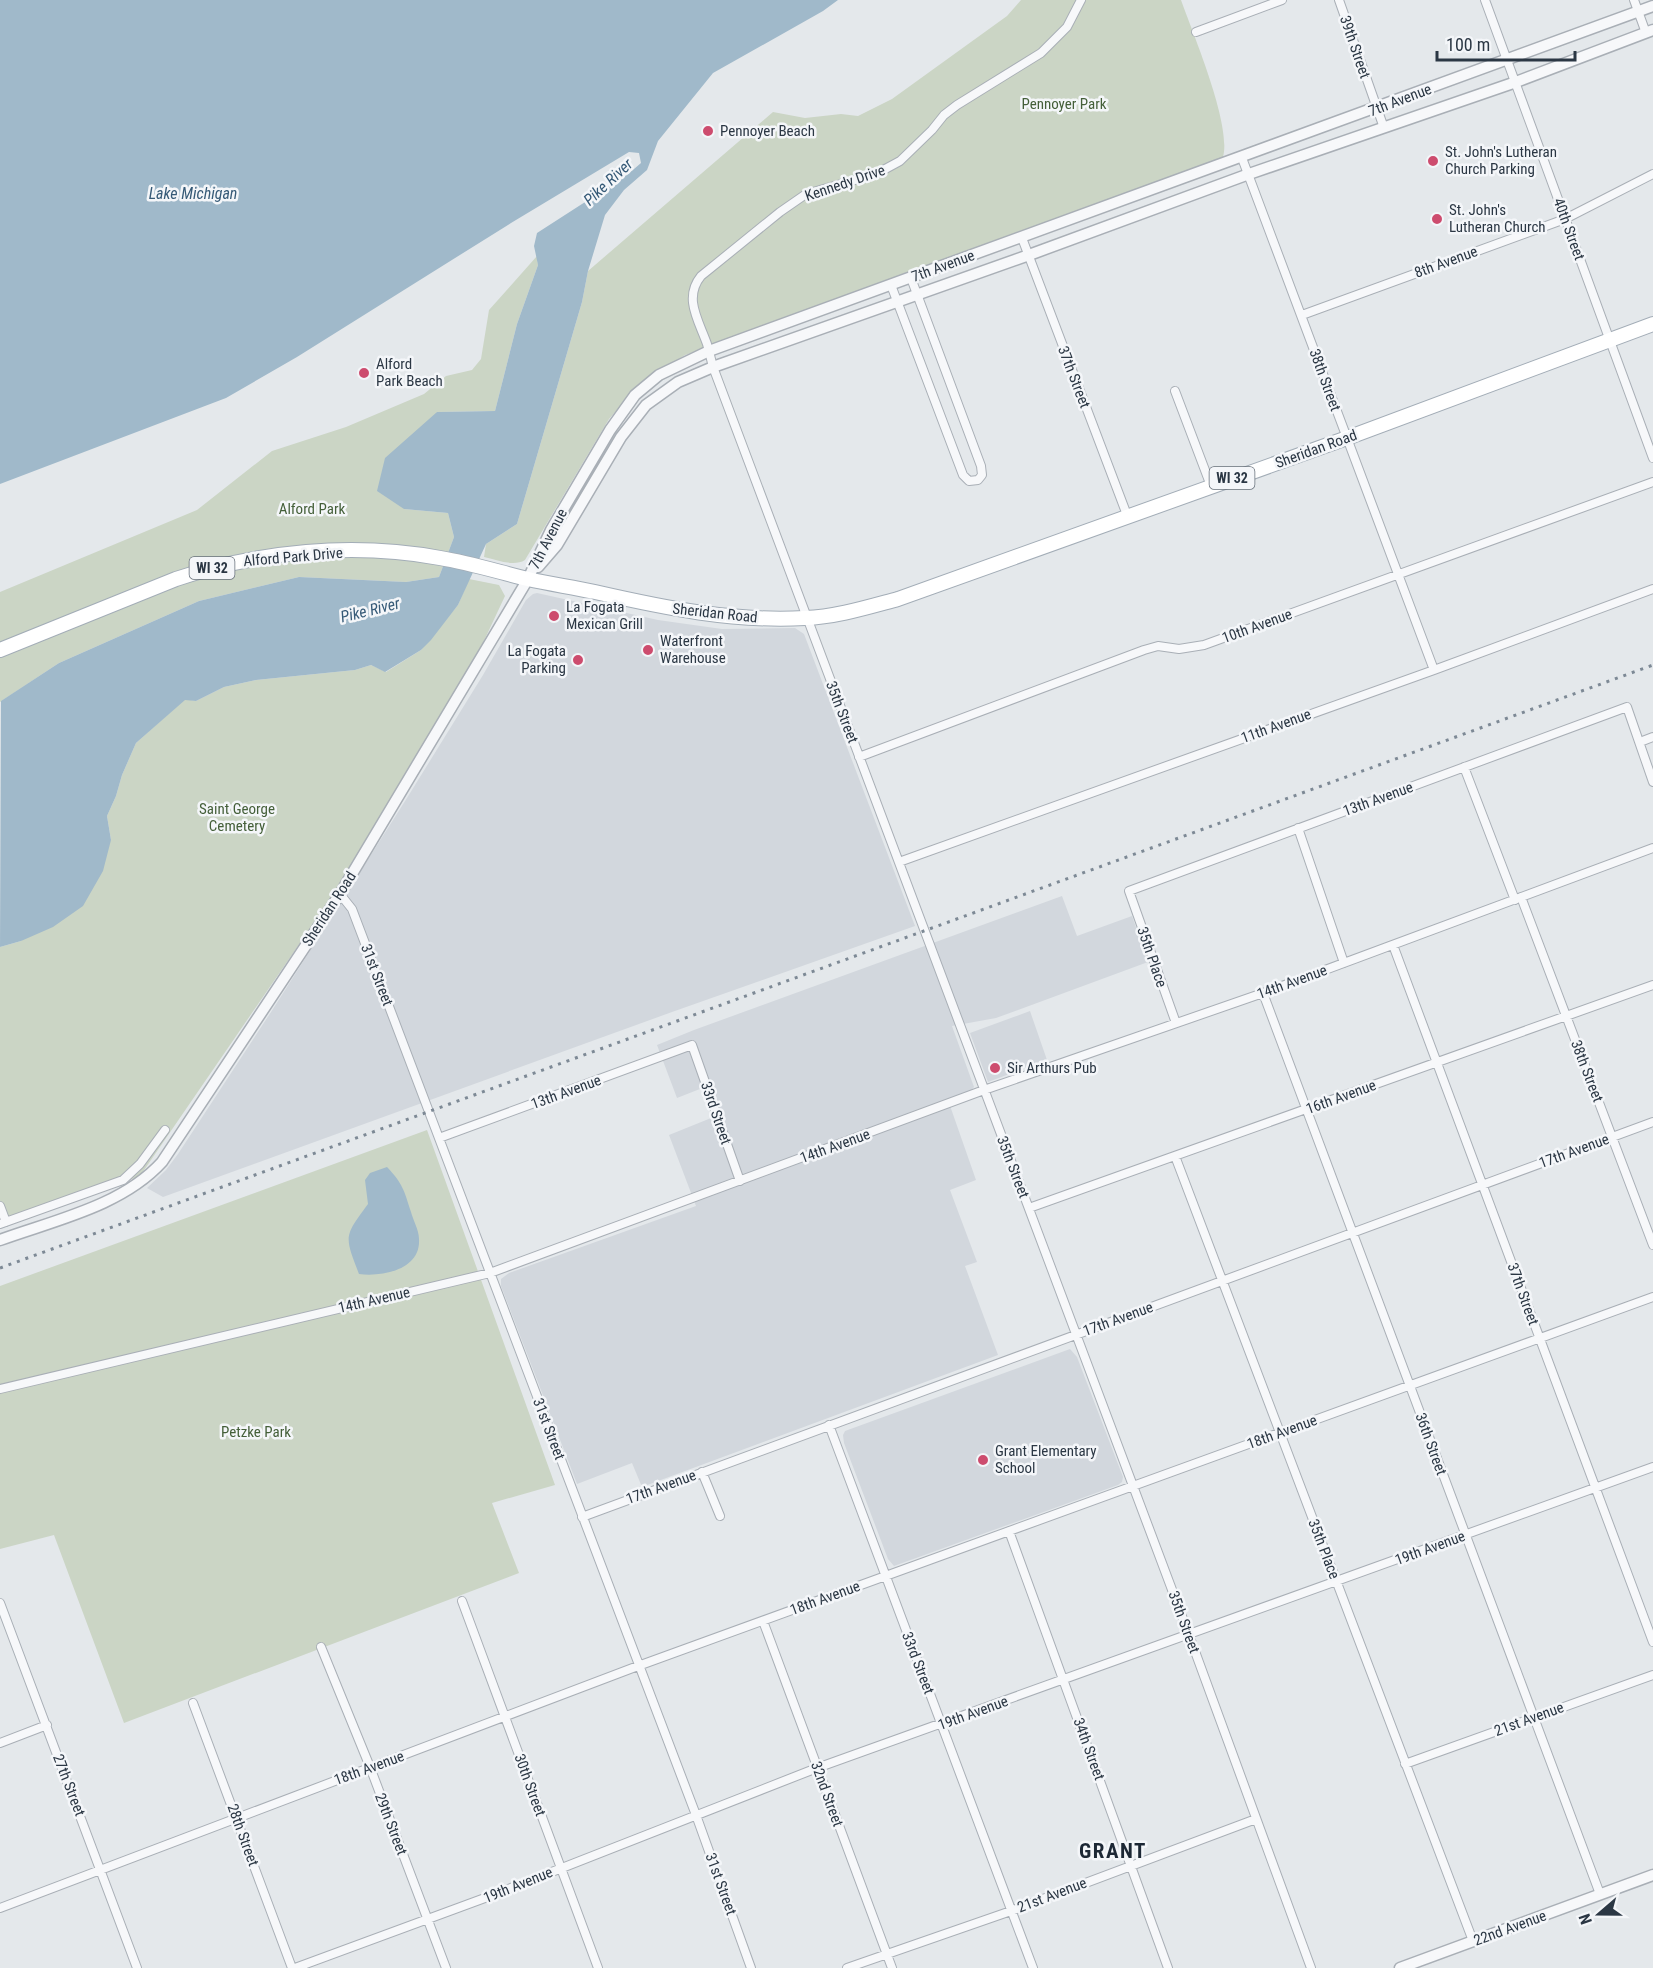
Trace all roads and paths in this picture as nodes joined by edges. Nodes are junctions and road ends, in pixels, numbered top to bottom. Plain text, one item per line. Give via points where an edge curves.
1 (1081, 0) edge
2 (1282, 0) edge
3 (1339, 0) edge
4 (1485, 0) edge
5 (1634, 0) edge
6 (1653, 6) edge
7 (1638, 11) junction
8 (1649, 31) edge
9 (1196, 32) dead end
10 (1508, 59) junction
11 (1516, 82) junction
12 (1377, 109) junction
13 (1384, 128) junction
14 (1242, 158) junction
15 (1249, 174) junction
16 (1653, 174) edge
17 (1565, 219) junction
18 (1022, 238) junction
19 (1029, 255) junction
20 (911, 278) junction
21 (891, 285) junction
22 (917, 294) junction
23 (897, 302) junction
24 (1302, 315) junction
25 (1653, 324) edge
26 (1611, 340) junction
27 (709, 351) junction
28 (713, 367) junction
29 (1175, 391) dead end
30 (1347, 438) junction
31 (1653, 458) edge
32 (1653, 482) edge
33 (1211, 486) junction
34 (1127, 515) junction
35 (1399, 574) junction
36 (528, 579) junction
37 (1653, 589) edge
38 (807, 618) junction
39 (0, 650) edge
40 (1434, 670) junction
41 (1653, 737) edge
42 (1640, 742) junction
43 (859, 757) junction
44 (1464, 767) junction
45 (1653, 782) edge
46 (1298, 828) junction
47 (1653, 848) edge
48 (899, 862) junction
49 (1129, 891) joint
50 (340, 894) junction
51 (1518, 898) junction
52 (1393, 945) junction
53 (1344, 963) junction
54 (1653, 985) edge
55 (1263, 993) junction
56 (1566, 1016) junction
57 (1176, 1023) junction
58 (692, 1045) joint
59 (1437, 1062) junction
60 (984, 1090) junction
61 (1306, 1109) junction
62 (1653, 1122) edge
63 (165, 1130) dead end
64 (1612, 1137) junction
65 (439, 1138) junction
66 (1175, 1156) junction
67 (740, 1181) junction
68 (1483, 1185) junction
69 (0, 1206) edge
70 (1029, 1208) junction
71 (3, 1223) edge
72 (1352, 1233) junction
73 (0, 1240) edge
74 (1653, 1245) edge
75 (490, 1273) junction
76 (1223, 1281) junction
77 (1653, 1297) edge
78 (1076, 1335) junction
79 (1540, 1338) junction
80 (1410, 1385) junction
81 (0, 1389) edge
82 (829, 1425) junction
83 (1280, 1432) junction
84 (1653, 1467) edge
85 (702, 1472) junction
86 (1133, 1486) junction
87 (1595, 1488) junction
88 (582, 1516) junction
89 (720, 1516) dead end
90 (1009, 1531) junction
91 (1465, 1535) junction
92 (886, 1576) junction
93 (1336, 1581) junction
94 (462, 1601) dead end
95 (0, 1603) edge
96 (763, 1621) junction
97 (1189, 1635) junction
98 (1653, 1642) edge
99 (321, 1647) dead end
100 (638, 1666) junction
101 (1653, 1675) edge
102 (1064, 1681) junction
103 (193, 1703) dead end
104 (506, 1717) junction
105 (1534, 1718) junction
106 (46, 1725) junction
107 (941, 1725) junction
108 (0, 1743) edge
109 (1406, 1764) junction
110 (370, 1767) junction
111 (818, 1768) junction
112 (696, 1815) junction
113 (237, 1816) junction
114 (1256, 1820) junction
115 (1131, 1865) junction
116 (101, 1868) junction
117 (561, 1868) junction
118 (1653, 1875) edge
119 (1600, 1894) junction
120 (0, 1908) edge
121 (1011, 1911) junction
122 (427, 1919) junction
123 (1473, 1941) junction
124 (886, 1954) junction
125 (137, 1968) edge
126 (294, 1968) edge
127 (446, 1968) edge
128 (598, 1968) edge
129 (751, 1968) edge
130 (847, 1968) edge
131 (892, 1968) edge
132 (1033, 1968) edge
133 (1168, 1968) edge
134 (1311, 1968) edge
135 (1400, 1968) edge

1 - 27 street, Kennedy Drive via 1067,27 1041,53 957,105 900,161 876,174 806,194 701,276 694,288 694,312
2 - 9 street
3 - 12 street, 39th Street
4 - 10 street, 40th Street
5 - 7 street
6 - 7 street, 7th Avenue
7 - 8 street
7 - 10 street, 7th Avenue
8 - 11 street, 7th Avenue
10 - 11 street, 40th Street
10 - 12 street, 7th Avenue
11 - 13 street, 7th Avenue
11 - 17 street, 40th Street
12 - 13 street, 39th Street
12 - 14 street, 7th Avenue
13 - 15 street, 7th Avenue
14 - 15 street, 38th Street
14 - 18 street, 7th Avenue
15 - 19 street, 7th Avenue
15 - 24 street, 38th Street
16 - 17 street, 8th Avenue
17 - 24 street, 8th Avenue
17 - 26 street, 40th Street
18 - 19 street, 37th Street
18 - 20 street, 7th Avenue
19 - 22 street, 7th Avenue
19 - 34 street, 37th Street
20 - 21 street, 7th Avenue
20 - 22 street
21 - 23 street
21 - 27 street, 7th Avenue
22 - 23 street, 7th Avenue
22 - 23 street via 981,466 978,480 969,481 963,475
23 - 28 street, 7th Avenue
24 - 30 street, 38th Street
25 - 26 main road, Sheridan Road / WI 32
26 - 30 main road, Sheridan Road / WI 32
26 - 31 street, 40th Street
27 - 28 street, Kennedy Drive
27 - 36 street, 7th Avenue via 659,375 636,395 610,430 551,530
28 - 36 street, 7th Avenue via 678,382 646,405 621,437 557,544
28 - 38 street, 35th Street
29 - 33 street
30 - 33 main road, Sheridan Road / WI 32
30 - 35 street, 38th Street
32 - 35 street, 10th Avenue
33 - 34 main road, Sheridan Road / WI 32
34 - 38 main road, Sheridan Road / WI 32 via 898,599
35 - 40 street, 38th Street
35 - 43 street, 10th Avenue via 1204,645 1144,650
36 - 38 main road, Sheridan Road / WI 32 via 674,610 735,618
36 - 39 main road, Alford Park Drive / WI 32 via 438,557 383,552 330,551 242,560 176,579
36 - 50 street, Sheridan Road
37 - 40 street, 11th Avenue
38 - 43 street, 35th Street
40 - 48 street, 11th Avenue
41 - 42 street
42 - 44 street, 13th Avenue via 1627,707
42 - 45 street
43 - 48 street, 35th Street
44 - 46 street, 13th Avenue
44 - 51 street, 38th Street
46 - 49 street, 13th Avenue
46 - 53 street
47 - 51 street, 14th Avenue
48 - 60 street, 35th Street
49 - 57 street, 35th Place
50 - 65 street, 31st Street via 352,909
50 - 73 street, Sheridan Road via 154,1170 113,1199
51 - 52 street, 14th Avenue
51 - 56 street, 38th Street
52 - 53 street, 14th Avenue
52 - 59 street, 37th Street
53 - 55 street, 14th Avenue
54 - 56 street, 16th Avenue
55 - 57 street, 14th Avenue
55 - 61 street, 36th Street
56 - 59 street, 16th Avenue
56 - 64 street, 38th Street
57 - 60 street, 14th Avenue
58 - 65 street, 13th Avenue
58 - 67 street, 33rd Street
59 - 61 street, 16th Avenue
59 - 68 street, 37th Street
60 - 67 street, 14th Avenue
60 - 70 street, 35th Street
61 - 66 street, 16th Avenue
61 - 72 street, 36th Street
62 - 64 street, 17th Avenue
63 - 71 street via 123,1180
64 - 68 street, 17th Avenue
64 - 74 street, 38th Street
65 - 75 street, 31st Street
66 - 70 street, 16th Avenue
66 - 76 street, 35th Place
67 - 75 street, 14th Avenue
68 - 72 street, 17th Avenue
68 - 79 street, 37th Street
69 - 71 street
70 - 78 street, 35th Street
72 - 76 street, 17th Avenue
72 - 80 street, 36th Street
75 - 81 street, 14th Avenue
75 - 88 street, 31st Street
76 - 78 street, 17th Avenue
76 - 83 street, 35th Place
77 - 79 street, 18th Avenue
78 - 82 street, 17th Avenue
78 - 86 street, 35th Street
79 - 80 street, 18th Avenue
79 - 87 street, 37th Street
80 - 83 street, 18th Avenue
80 - 91 street, 36th Street
82 - 85 street, 17th Avenue
82 - 92 street, 33rd Street
83 - 86 street, 18th Avenue
83 - 93 street, 35th Place
84 - 87 street, 19th Avenue
85 - 88 street, 17th Avenue
85 - 89 street
86 - 90 street, 18th Avenue
86 - 97 street, 35th Street
87 - 91 street, 19th Avenue
87 - 98 street, 37th Street
88 - 100 street, 31st Street
90 - 92 street, 18th Avenue
90 - 102 street, 34th Street
91 - 93 street, 19th Avenue
91 - 105 street, 36th Street
92 - 96 street, 18th Avenue
92 - 107 street, 33rd Street
93 - 97 street, 19th Avenue
93 - 109 street, 35th Place
94 - 104 street, 30th Street
95 - 106 street, 27th Street
96 - 100 street, 18th Avenue
96 - 111 street, 32nd Street
97 - 102 street, 19th Avenue
97 - 114 street, 35th Street
99 - 110 street, 29th Street
100 - 104 street, 18th Avenue
100 - 112 street, 31st Street
101 - 105 street, 21st Avenue
102 - 107 street, 19th Avenue
102 - 115 street, 34th Street
103 - 113 street, 28th Street
104 - 110 street, 18th Avenue
104 - 117 street, 30th Street
105 - 109 street, 21st Avenue
105 - 119 street, 36th Street
106 - 108 street
106 - 116 street, 27th Street
107 - 111 street, 19th Avenue
107 - 121 street, 33rd Street
109 - 123 street, 35th Place
110 - 113 street, 18th Avenue
110 - 122 street, 29th Street
111 - 112 street, 19th Avenue
111 - 124 street, 32nd Street
112 - 117 street, 19th Avenue
112 - 129 street, 31st Street
113 - 116 street, 18th Avenue
113 - 126 street, 28th Street
114 - 115 street, 21st Avenue
114 - 134 street, 35th Street
115 - 121 street, 21st Avenue
115 - 133 street, 34th Street
116 - 120 street, 18th Avenue
116 - 125 street, 27th Street
117 - 122 street, 19th Avenue
117 - 128 street, 30th Street
118 - 119 street, 22nd Avenue
119 - 123 street, 22nd Avenue
121 - 124 street, 21st Avenue
121 - 132 street, 33rd Street
122 - 126 street, 19th Avenue
122 - 127 street, 29th Street
123 - 135 street, 22nd Avenue
124 - 130 street, 21st Avenue
124 - 131 street, 32nd Street

